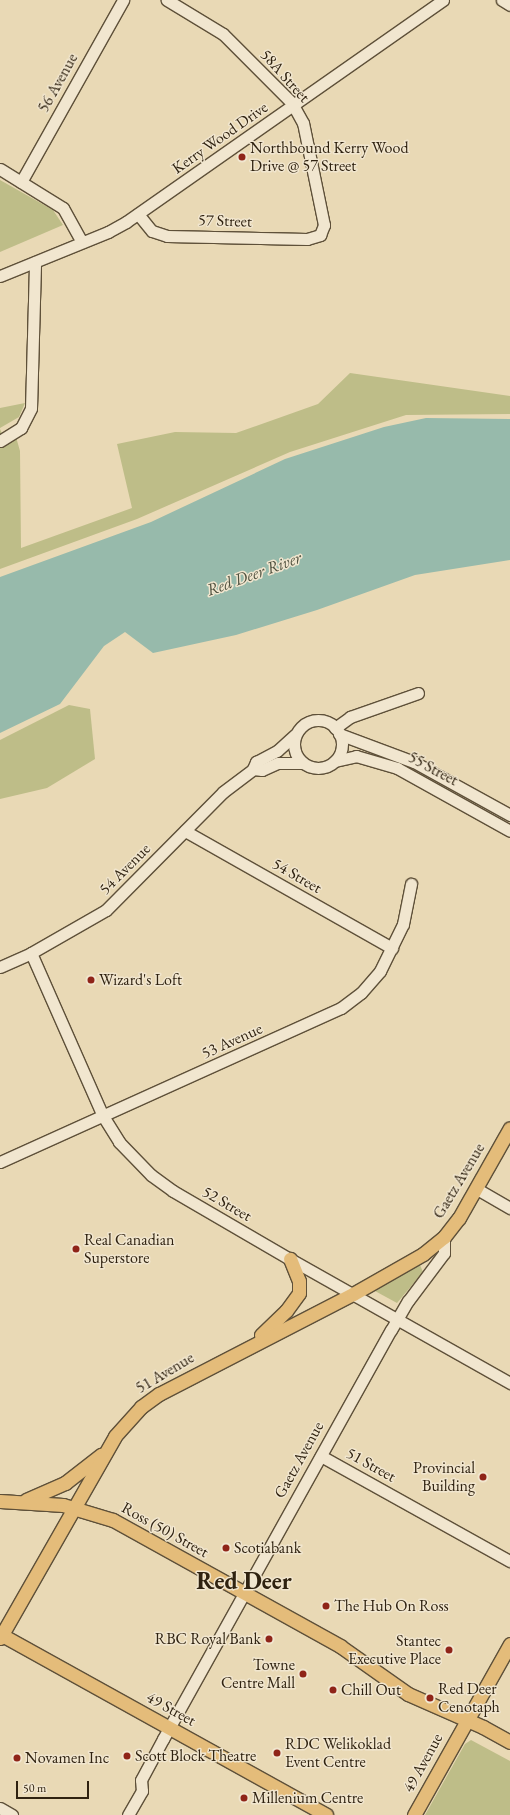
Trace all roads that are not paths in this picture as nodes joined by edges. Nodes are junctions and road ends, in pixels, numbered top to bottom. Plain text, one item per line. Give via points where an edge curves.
1 (123, 0) edge
2 (167, 0) edge
3 (502, 0) edge
4 (439, 1) edge
5 (510, 5) edge
6 (295, 106) junction
7 (0, 169) edge
8 (21, 182) junction
9 (138, 214) junction
10 (320, 235) joint
11 (82, 242) junction
12 (34, 262) junction
13 (0, 276) edge
14 (0, 441) edge
15 (418, 693) dead end
16 (337, 731) junction
17 (295, 736) junction
18 (335, 761) junction
19 (302, 763) junction
20 (253, 769) junction
21 (510, 815) edge
22 (185, 831) junction
23 (510, 831) edge
24 (411, 884) dead end
25 (392, 948) junction
26 (32, 953) junction
27 (0, 967) edge
28 (103, 1116) junction
29 (510, 1128) edge
30 (0, 1162) edge
31 (477, 1189) junction
32 (510, 1208) edge
33 (444, 1237) junction
34 (290, 1259) junction
35 (353, 1294) junction
36 (397, 1319) junction
37 (253, 1343) junction
38 (510, 1383) edge
39 (106, 1451) junction
40 (321, 1456) junction
41 (0, 1501) edge
42 (22, 1502) junction
43 (75, 1507) junction
44 (510, 1561) edge
45 (245, 1593) junction
46 (1, 1636) edge
47 (510, 1644) edge
48 (467, 1720) junction
49 (170, 1728) junction
50 (510, 1742) edge
51 (0, 1808) edge
52 (12, 1815) edge
53 (128, 1815) edge
54 (326, 1815) edge
55 (414, 1815) edge

1 - 8 street, 56 Avenue
2 - 6 street, 58A Street via 224,34
3 - 5 street
4 - 6 street, Kerry Wood Drive
6 - 9 street, Kerry Wood Drive
6 - 10 street, 58A Street via 303,123 324,215
7 - 8 street
8 - 11 street via 67,211
9 - 10 street, 57 Street via 152,231 167,236 300,239
9 - 11 street, Kerry Wood Drive via 114,229
11 - 12 street, Kerry Wood Drive
12 - 13 street, Kerry Wood Drive
12 - 14 street via 31,408 21,428
15 - 16 street via 350,717
16 - 17 street via 329,723 314,721 301,727
16 - 18 street via 341,748
16 - 21 street, 55 Street via 414,762
17 - 19 street via 294,750
17 - 20 street, 54 Avenue via 277,752 256,762
18 - 19 street via 322,768 308,767
18 - 23 street, 55 Street via 356,756 397,768
19 - 20 street, 54 Avenue via 278,763 262,770
20 - 22 street, 54 Avenue via 223,792
22 - 25 street, 54 Street
22 - 26 street, 54 Avenue via 106,910
24 - 25 street, 53 Avenue via 407,911
25 - 28 street, 53 Avenue via 380,972 361,993 331,1015
26 - 27 street, 54 Avenue
26 - 28 street, 52 Street
28 - 30 street, 53 Avenue
28 - 34 street, 52 Street via 128,1154 162,1184
29 - 31 main road, Gaetz Avenue
31 - 32 street
31 - 33 main road, Gaetz Avenue
33 - 35 main road, 51 Avenue via 423,1254
33 - 36 street, Gaetz Avenue via 444,1253
34 - 35 street, 52 Street
34 - 37 main road via 299,1281 297,1297
35 - 36 street, 52 Street
35 - 37 main road, 51 Avenue
36 - 38 street, 52 Street
36 - 40 street, Gaetz Avenue
37 - 39 main road, 51 Avenue via 154,1397 122,1427
39 - 42 main road via 65,1483
39 - 43 main road, 51 Avenue
40 - 44 street, 51 Street
40 - 45 street, Gaetz Avenue
41 - 42 main road, Ross (50) Street
42 - 43 main road, Ross (50) Street
43 - 45 main road, Ross (50) Street via 113,1520
43 - 46 main road, 51 Avenue
45 - 48 main road, Ross (50) Street via 340,1646 391,1684
45 - 49 street, Gaetz Avenue
46 - 49 main road, 49 Street
47 - 48 main road, 49 Avenue
48 - 50 main road, Ross (50) Street
48 - 55 main road, 49 Avenue
49 - 53 street, Gaetz Avenue via 141,1780 142,1791
49 - 54 main road, 49 Street
51 - 52 street

